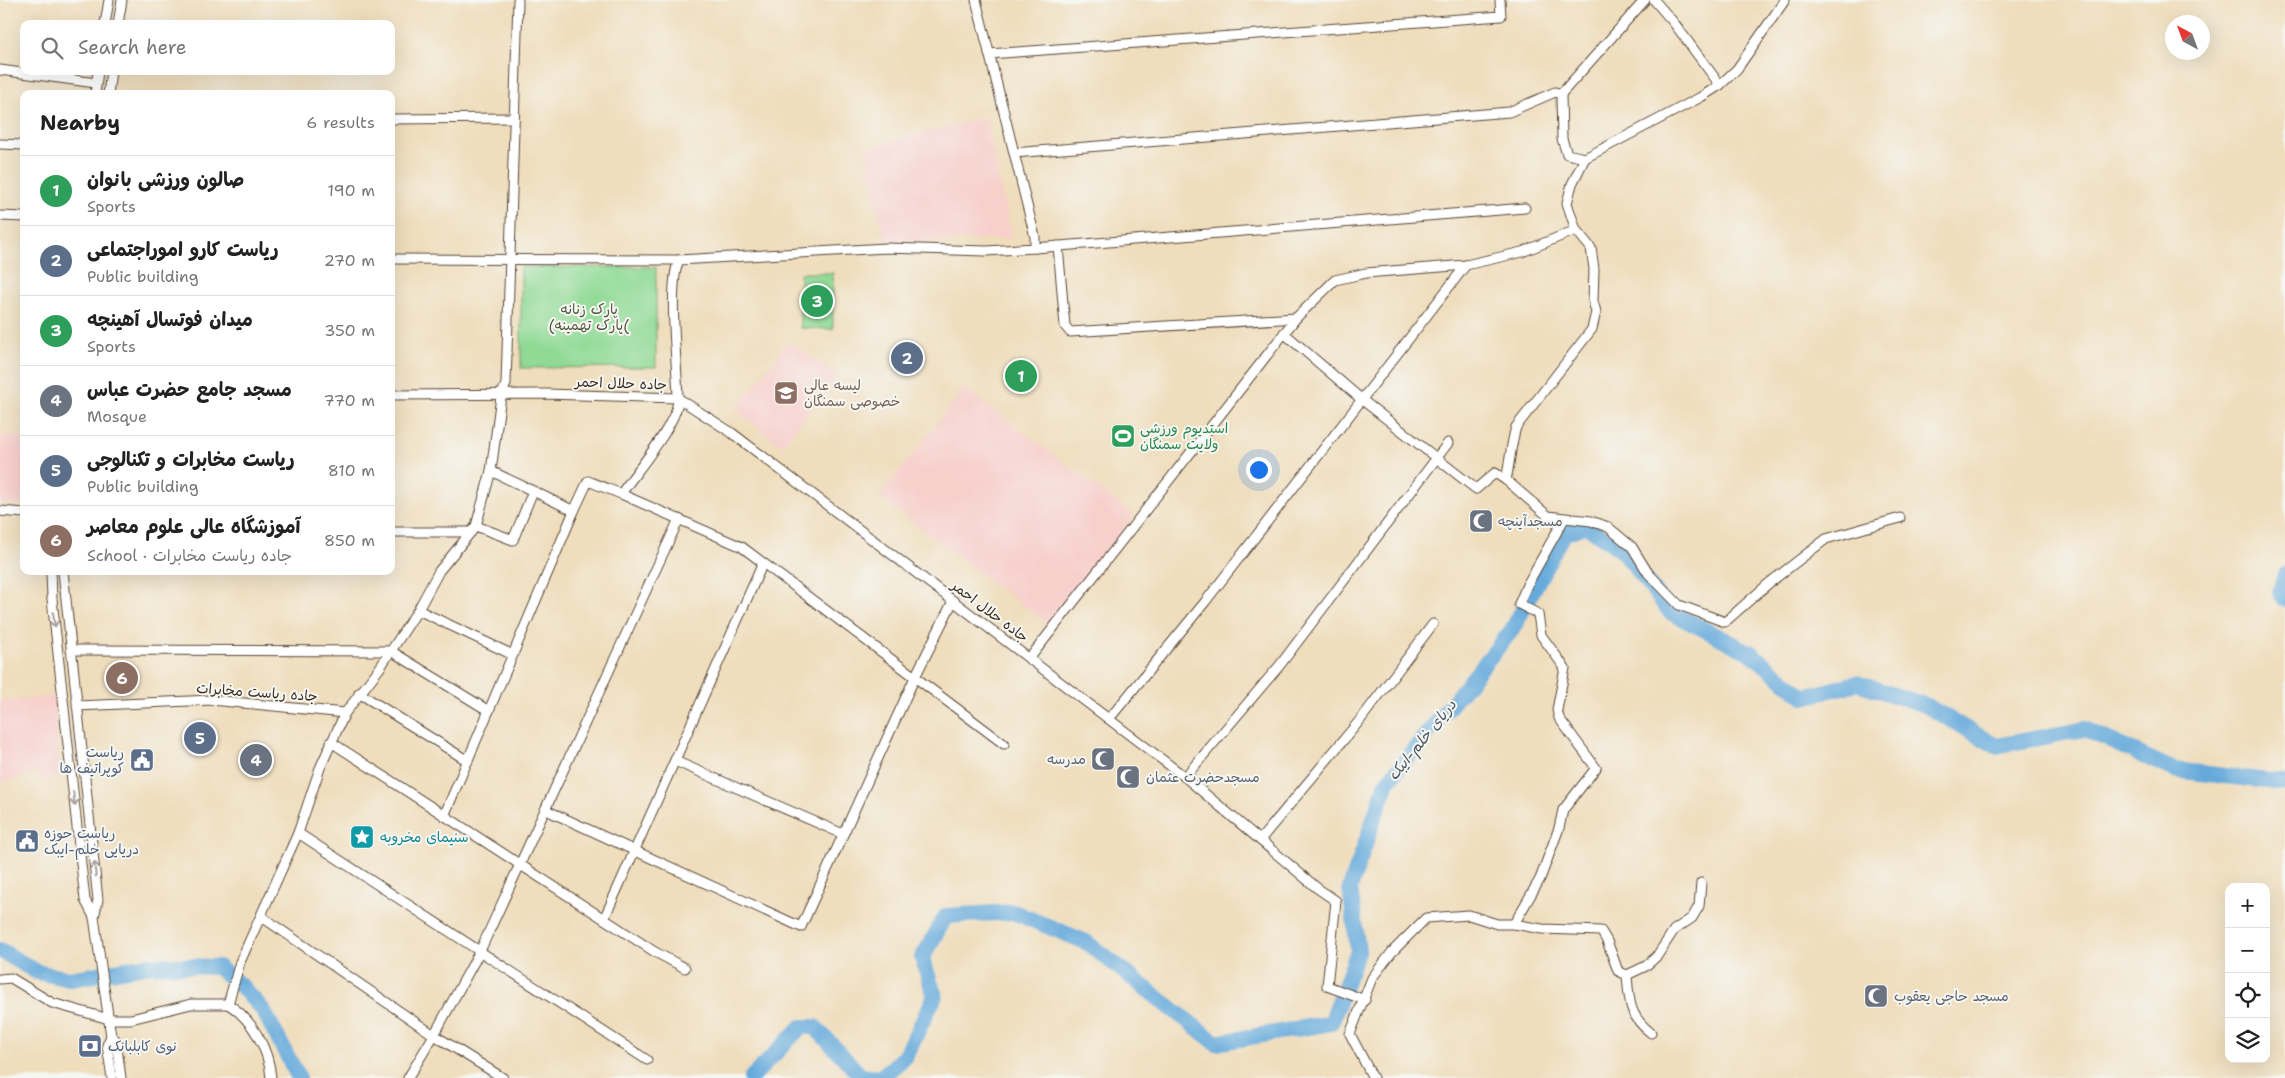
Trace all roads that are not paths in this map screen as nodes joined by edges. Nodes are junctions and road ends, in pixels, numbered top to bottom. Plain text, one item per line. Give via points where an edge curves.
1 (109, 0) edge
2 (122, 0) edge
3 (518, 0) edge
4 (976, 0) edge
5 (1500, 0) edge
6 (1645, 0) edge
7 (1654, 0) edge
8 (1785, 0) edge
9 (106, 20) edge
10 (119, 20) edge
11 (989, 54) junction
12 (0, 70) edge
13 (20, 73) edge
14 (37, 75) edge
15 (97, 75) edge
16 (110, 75) edge
17 (96, 83) junction
18 (1720, 85) junction
19 (95, 90) edge
20 (109, 90) edge
21 (1561, 94) junction
22 (514, 118) junction
23 (395, 119) edge
24 (0, 144) edge
25 (20, 145) edge
26 (1014, 153) junction
27 (1584, 158) junction
28 (1525, 208) dead end
29 (0, 216) edge
30 (20, 217) edge
31 (1576, 230) junction
32 (1058, 246) junction
33 (1035, 248) junction
34 (395, 259) edge
35 (510, 259) junction
36 (679, 260) junction
37 (1466, 265) junction
38 (1296, 318) junction
39 (1284, 333) junction
40 (395, 395) edge
41 (501, 396) junction
42 (678, 398) junction
43 (1361, 399) junction
44 (1448, 443) dead end
45 (1436, 458) junction
46 (491, 470) junction
47 (1506, 480) junction
48 (533, 491) junction
49 (621, 494) junction
50 (0, 511) edge
51 (574, 511) junction
52 (20, 513) edge
53 (1900, 518) dead end
54 (679, 519) junction
55 (1564, 519) junction
56 (474, 529) junction
57 (395, 532) edge
58 (762, 562) junction
59 (51, 575) edge
60 (63, 575) edge
61 (953, 601) junction
62 (418, 610) junction
63 (1434, 624) dead end
64 (70, 650) junction
65 (391, 651) junction
66 (513, 655) junction
67 (1029, 659) junction
68 (915, 677) junction
69 (359, 693) junction
70 (77, 706) junction
71 (489, 711) junction
72 (345, 713) junction
73 (1109, 719) junction
74 (331, 742) junction
75 (1004, 744) dead end
76 (468, 761) junction
77 (675, 761) junction
78 (1185, 777) junction
79 (546, 810) junction
80 (444, 816) junction
81 (298, 833) junction
82 (844, 834) junction
83 (1260, 840) junction
84 (635, 850) junction
85 (521, 865) junction
86 (1701, 883) dead end
87 (94, 917) junction
88 (262, 917) junction
89 (604, 919) junction
90 (1514, 924) junction
91 (480, 951) junction
92 (685, 968) dead end
93 (1627, 975) junction
94 (0, 979) edge
95 (1365, 1000) junction
96 (228, 1004) junction
97 (109, 1020) junction
98 (1651, 1033) dead end
99 (434, 1035) junction
100 (111, 1036) junction
101 (646, 1060) dead end
102 (112, 1078) edge
103 (122, 1078) edge
104 (271, 1078) edge
105 (408, 1078) edge
106 (502, 1078) edge
107 (1373, 1078) edge

1 - 9 street
2 - 10 street
3 - 22 street
4 - 11 street
5 - 11 street via 1502,16
6 - 21 street
7 - 18 street
8 - 18 street via 1737,69
11 - 26 street
12 - 13 street
14 - 17 street
15 - 17 street
16 - 20 street
17 - 19 street
18 - 27 street
21 - 26 street via 1554,92 1509,112
21 - 27 street via 1562,139 1567,154
22 - 23 street
22 - 35 street
24 - 25 street
26 - 33 street via 1036,237
27 - 31 street via 1567,203
28 - 32 street
29 - 30 street
31 - 37 street via 1522,252
31 - 47 street via 1590,248 1594,269 1596,312 1592,329 1516,426
32 - 33 street
32 - 38 street via 1065,326 1070,332
33 - 36 street via 986,251 886,248
34 - 35 street
35 - 36 street
35 - 41 street via 506,384
36 - 42 street via 674,269
37 - 38 street via 1366,273 1335,280
37 - 43 street
38 - 39 street
39 - 43 street
39 - 67 street
40 - 41 street, جاده حلال احمر
41 - 42 street, جاده حلال احمر via 546,394
41 - 46 street
42 - 49 street via 668,426
42 - 61 street, جاده حلال احمر via 732,433
43 - 45 street
43 - 73 street via 1205,602
44 - 45 street
45 - 47 street via 1476,489 1495,473
45 - 78 street via 1280,665
46 - 48 street
46 - 56 street
47 - 55 street via 1548,516
48 - 51 street
48 - 56 street via 513,540
49 - 51 street via 588,481
49 - 54 street
50 - 52 street
51 - 66 street
53 - 55 street via 1826,539 1725,622 1679,605 1648,573 1632,547 1608,528 1591,521
54 - 58 street via 742,547
54 - 79 street
55 - 90 street via 1519,604 1538,614 1541,634 1565,668 1557,710 1559,718 1596,768 1563,810 1540,879
56 - 57 street
56 - 62 street via 439,571
58 - 68 street
58 - 77 street
59 -> 87 street via 84,900
60 - 64 street
61 - 67 street, جاده حلال احمر
61 - 68 street
62 - 65 street
62 - 66 street
63 - 83 street via 1361,719
64 - 65 street
64 - 70 street
65 - 69 street
65 - 71 street
66 - 71 street
67 - 73 street, جاده حلال احمر
68 - 75 street
68 - 82 street
69 - 72 street
69 - 76 street
70 - 72 street, جاده ریاست مخابرات via 212,700
87 -> 70 street via 98,900
71 - 76 street
72 - 74 street
73 - 78 street, جاده حلال احمر
74 - 80 street
74 - 81 street
76 - 80 street
77 - 82 street
77 - 84 street
78 - 83 street, جاده حلال احمر
79 - 84 street
79 - 85 street
80 - 85 street
81 - 88 street
81 - 91 street
82 - 84 street via 801,927
83 - 95 street, جاده حلال احمر via 1336,901 1327,986
84 - 89 street
85 - 89 street
85 - 91 street
86 - 93 street via 1699,906 1692,918 1674,930 1657,956 1646,966
87 - 97 street
88 - 96 street via 240,962
88 - 99 street
89 - 92 street
90 - 93 street via 1542,929 1601,931 1618,971
90 - 95 street via 1497,924 1469,915 1426,918 1392,952 1372,978
91 - 99 street
91 - 101 street
93 - 98 street via 1635,1017
94 - 97 street via 11,978 52,1003
95 - 107 street via 1350,1034
96 - 97 street via 191,1004 132,1019
96 - 104 street via 240,1012 258,1035
97 - 100 street
99 - 105 street
99 - 106 street
100 - 102 street via 107,1046
100 - 103 street via 116,1040

